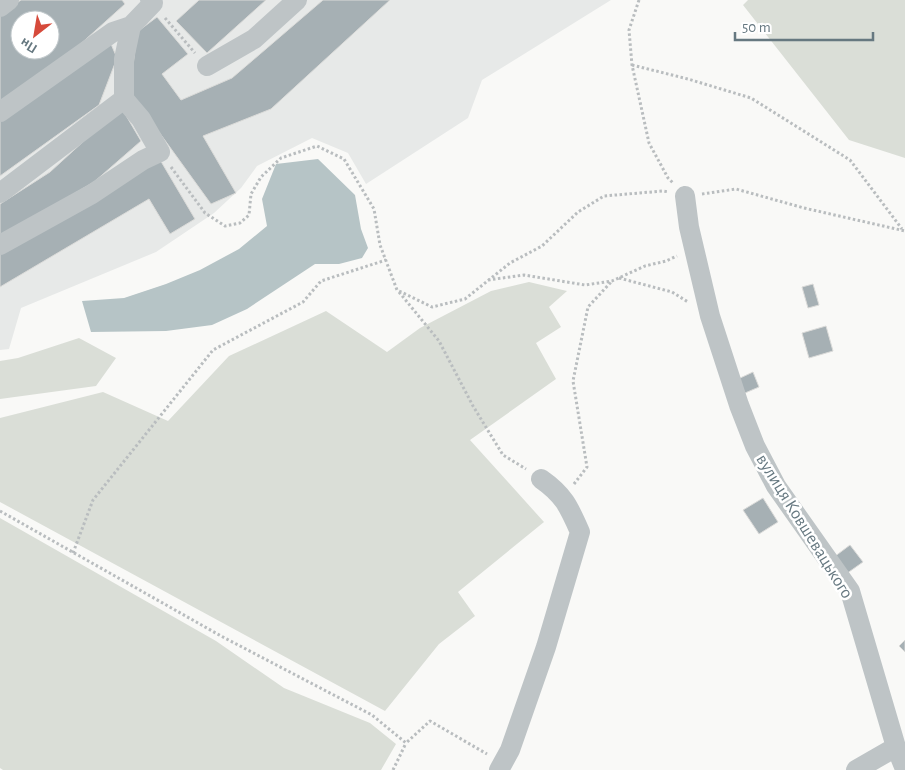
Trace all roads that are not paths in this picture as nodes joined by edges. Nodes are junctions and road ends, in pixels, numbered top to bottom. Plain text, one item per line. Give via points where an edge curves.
1 (9, 0) edge
2 (297, 0) edge
3 (151, 2) edge
4 (0, 7) edge
5 (131, 26) junction
6 (207, 66) road end
7 (124, 99) junction
8 (0, 112) edge
9 (0, 193) edge
10 (685, 196) road end
11 (0, 245) edge
12 (542, 479) road end
13 (896, 747) junction
14 (501, 767) edge
15 (905, 769) edge
16 (856, 770) edge

1 - 4 street
2 - 6 street via 254,39
3 - 5 street
5 - 7 street via 124,59
5 - 8 street via 113,32
7 - 9 street
7 - 11 street via 141,118 160,152
10 - 13 street, вулиця Ковшевацького via 710,316 739,405 776,486 850,591
12 - 14 street via 566,502 580,532 546,647
13 - 15 street, вулиця Ковшевацького
13 - 16 street

